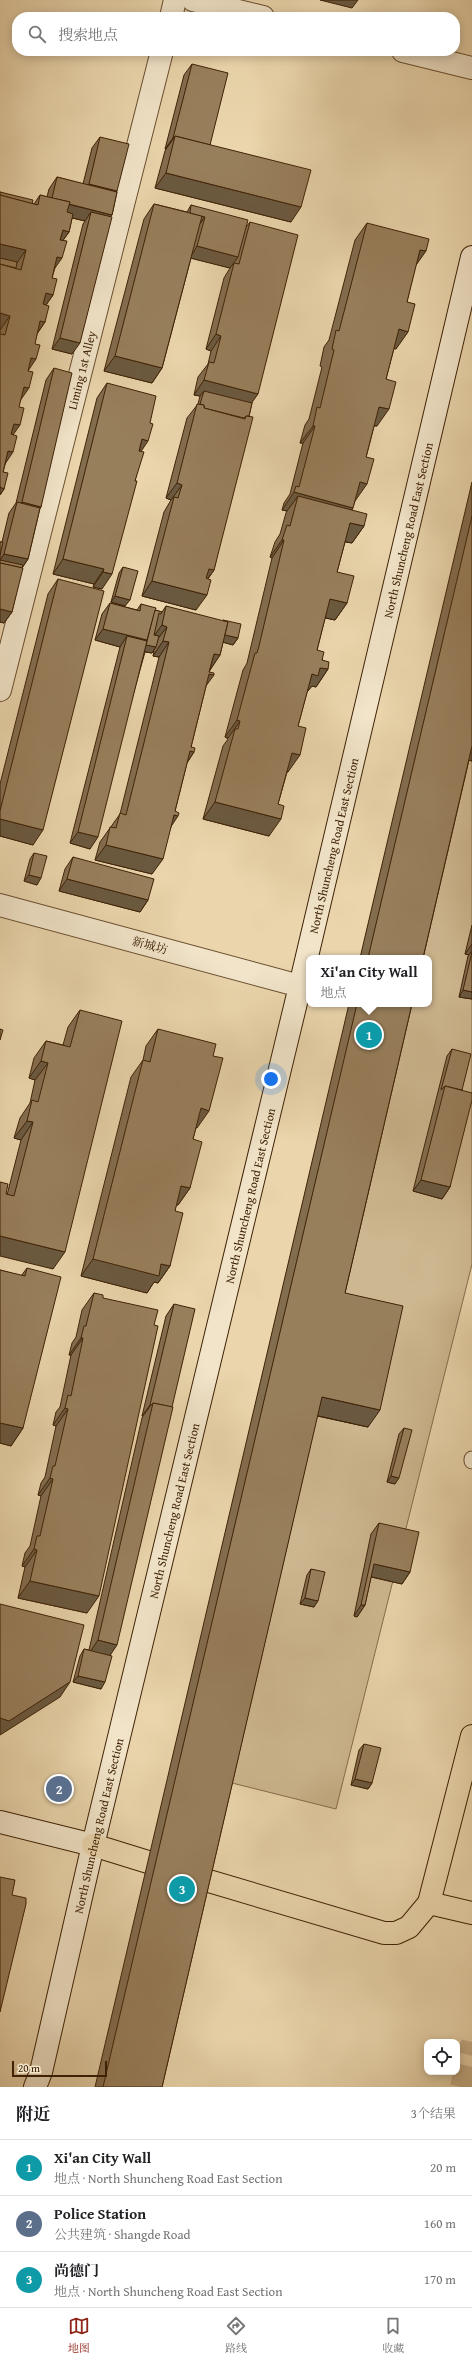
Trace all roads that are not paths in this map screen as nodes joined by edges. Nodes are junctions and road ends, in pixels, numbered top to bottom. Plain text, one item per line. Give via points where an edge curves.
1 (175, 0) edge
2 (193, 0) edge
3 (172, 12) edge
4 (242, 12) edge
5 (161, 56) edge
6 (423, 56) edge
7 (472, 68) edge
8 (472, 257) edge
9 (0, 690) edge
10 (0, 905) edge
11 (307, 955) edge
12 (306, 961) edge
13 (300, 986) junction
14 (471, 1736) edge
15 (0, 1822) edge
16 (93, 1845) junction
17 (148, 1862) dead end
18 (202, 1879) edge
19 (429, 1903) junction
20 (472, 1913) edge
21 (34, 2082) edge

1 - 3 street
2 - 4 street
5 - 9 street, Liming 1st Alley
6 - 7 street
8 - 11 street, North Shuncheng Road East Section
10 - 13 street, 新城坊
12 - 13 street, North Shuncheng Road East Section
13 - 16 street, North Shuncheng Road East Section
14 - 19 main road
15 - 16 street
16 - 17 main road
16 - 21 street, North Shuncheng Road East Section
18 - 19 main road via 358,1927 392,1934 409,1926
19 - 20 main road

